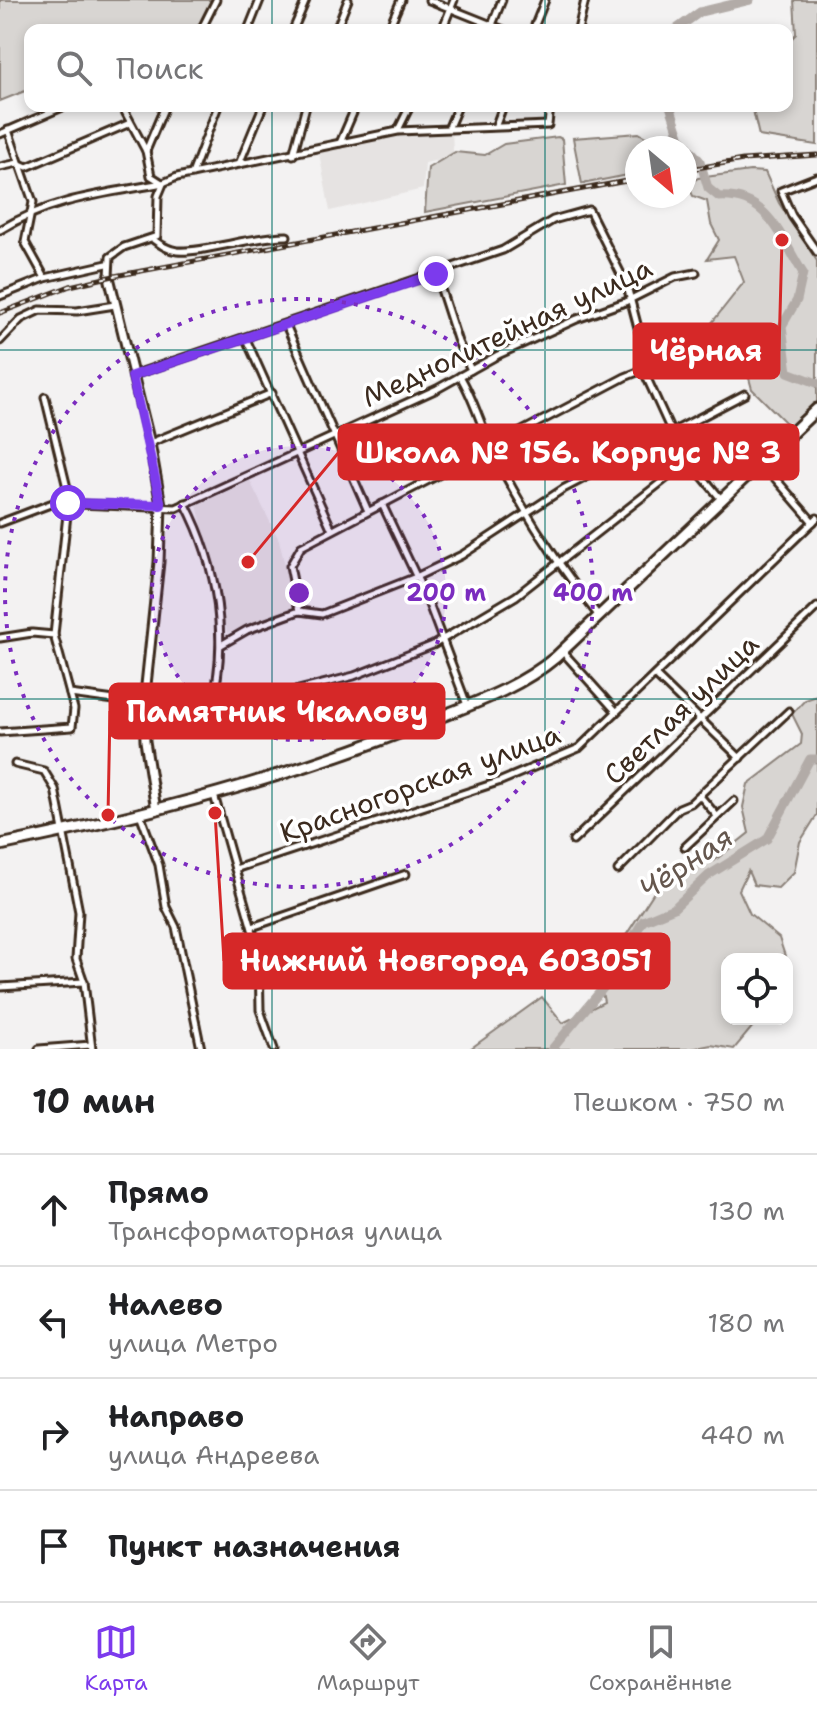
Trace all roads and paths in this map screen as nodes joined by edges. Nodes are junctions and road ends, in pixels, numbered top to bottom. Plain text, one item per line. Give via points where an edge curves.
1 (216, 0) edge
2 (260, 0) edge
3 (306, 0) edge
4 (348, 0) edge
5 (401, 0) edge
6 (429, 0) edge
7 (454, 0) edge
8 (502, 0) edge
9 (545, 0) edge
10 (585, 0) edge
11 (451, 9) junction
12 (204, 24) edge
13 (250, 24) edge
14 (296, 24) edge
15 (338, 24) edge
16 (391, 24) edge
17 (445, 24) edge
18 (483, 24) edge
19 (493, 24) edge
20 (535, 24) edge
21 (579, 24) edge
22 (51, 112) edge
23 (125, 112) edge
24 (162, 112) edge
25 (216, 112) edge
26 (261, 112) edge
27 (304, 112) edge
28 (353, 112) edge
29 (407, 112) edge
30 (455, 112) edge
31 (501, 112) edge
32 (549, 112) edge
33 (130, 123) junction
34 (496, 125) junction
35 (449, 127) junction
36 (8, 130) junction
37 (398, 131) junction
38 (0, 134) edge
39 (340, 143) junction
40 (146, 151) junction
41 (293, 155) junction
42 (18, 163) junction
43 (239, 165) junction
44 (0, 167) edge
45 (192, 174) junction
46 (817, 177) edge
47 (163, 183) junction
48 (31, 211) junction
49 (0, 230) edge
50 (287, 236) dead end
51 (154, 240) junction
52 (817, 252) edge
53 (107, 264) junction
54 (696, 273) dead end
55 (436, 274) junction
56 (109, 277) joint
57 (45, 278) junction
58 (0, 296) edge
59 (630, 300) junction
60 (115, 305) junction
61 (286, 325) junction
62 (246, 339) junction
63 (0, 341) edge
64 (693, 350) dead end
65 (644, 368) junction
66 (471, 370) junction
67 (132, 376) junction
68 (460, 376) junction
69 (272, 393) junction
70 (745, 394) dead end
71 (45, 397) dead end
72 (817, 409) edge
73 (672, 433) junction
74 (335, 435) junction
75 (150, 443) junction
76 (492, 449) junction
77 (298, 452) junction
78 (760, 461) junction
79 (687, 462) junction
80 (721, 499) junction
81 (68, 503) junction
82 (185, 503) junction
83 (382, 504) junction
84 (161, 505) junction
85 (368, 511) junction
86 (527, 513) junction
87 (815, 520) edge
88 (0, 523) edge
89 (332, 530) junction
90 (558, 563) junction
91 (416, 577) junction
92 (817, 607) edge
93 (299, 611) junction
94 (599, 616) junction
95 (54, 635) junction
96 (0, 638) edge
97 (441, 640) junction
98 (221, 645) junction
99 (562, 651) junction
100 (655, 675) junction
101 (70, 694) junction
102 (144, 704) junction
103 (467, 706) junction
104 (615, 710) junction
105 (210, 711) junction
106 (789, 711) dead end
107 (144, 717) junction
108 (699, 719) junction
109 (0, 732) edge
110 (740, 758) junction
111 (15, 764) dead end
112 (214, 794) junction
113 (699, 796) junction
114 (734, 801) dead end
115 (156, 810) junction
116 (140, 814) junction
117 (717, 816) junction
118 (64, 832) junction
119 (573, 841) dead end
120 (0, 845) edge
121 (685, 847) dead end
122 (235, 869) junction
123 (618, 870) dead end
124 (406, 874) dead end
125 (252, 927) junction
126 (84, 982) junction
127 (0, 987) edge
128 (91, 1047) edge
129 (39, 1049) edge
130 (201, 1049) edge
131 (274, 1049) edge

1 - 12 street
2 - 13 street
3 - 14 street
4 - 15 street
5 - 16 street
6 - 11 street
7 - 11 street
8 - 19 street
9 - 20 street
10 - 21 street
11 - 17 street
11 - 18 street
22 - 36 street
23 - 33 street
24 - 40 street
25 - 45 street
26 - 43 street
27 - 41 street
28 - 39 street
29 - 37 street
30 - 35 street
31 - 34 street
32 - 34 street via 548,125
33 - 40 street
33 - 42 street via 27,167
34 - 35 street
35 - 37 street
36 - 38 street
36 - 42 street
37 - 39 street
39 - 41 street
40 - 47 street via 151,176
41 - 43 street
42 - 44 street
42 - 48 street via 33,202
43 - 45 street
45 - 47 street
46 - 52 street via 781,191
47 - 48 street
47 - 51 street
48 - 49 street
48 - 57 street via 25,242
50 - 51 street via 185,251
51 - 53 street via 124,247
53 - 56 street
53 - 57 street
54 - 59 street, Меднолитейная улица via 675,277
55 - 59 street via 503,250 553,220 589,210
55 - 61 street
55 - 66 street
56 - 60 street
57 - 58 street
59 - 65 street
59 - 66 street, Меднолитейная улица
60 - 63 street via 40,310 21,319
60 - 67 street
61 - 62 street
61 - 74 street
62 - 67 street
62 - 69 street
64 - 65 street
65 - 73 street
65 - 76 street
66 - 68 street, Меднолитейная улица
67 - 75 street
68 - 74 street, Меднолитейная улица
68 - 76 street
69 - 75 street
69 - 77 street
70 - 73 street
71 - 81 street
72 - 78 main road
73 - 79 street
73 - 86 street
74 - 77 street, Меднолитейная улица
74 - 85 street
75 - 84 street
76 - 83 street
76 - 86 street
77 - 82 street, Меднолитейная улица
77 - 89 street
78 - 80 main road
78 - 87 street
79 - 80 street
79 - 90 street
80 - 94 main road
81 - 84 street, Меднолитейная улица
81 - 88 street, Меднолитейная улица via 53,503
81 - 95 street
82 - 84 street, Меднолитейная улица via 176,508
82 - 98 street via 214,582
83 - 85 street
83 - 91 street
84 - 102 street
85 - 89 street
86 - 90 street
86 - 91 street
87 - 100 street, Красногорская улица
89 - 93 street via 294,555 290,566
90 - 94 street
90 - 97 street via 516,596
91 - 93 street via 342,609 322,614
91 - 97 street
92 - 108 street, Светлая улица
93 - 98 street
94 - 99 main road
95 - 96 street
95 - 101 street
97 - 103 street
97 - 105 street via 354,676
98 - 105 street
99 - 103 main road via 529,678
99 - 104 street
100 - 104 street, Красногорская улица
100 - 108 street
101 - 102 street
101 - 109 street via 72,727
102 - 107 street
103 - 112 main road via 343,755
104 - 122 street, Красногорская улица via 573,752
105 - 107 street via 190,717
106 - 110 street
107 - 115 street
108 - 110 street
108 - 119 street, Светлая улица
110 - 113 street
111 - 118 street via 49,775
112 - 115 main road
112 - 122 street
113 - 117 street
113 - 123 street via 679,808
114 - 117 street
115 - 116 main road
116 - 118 main road
116 - 130 street via 176,927
117 - 121 street
118 - 120 main road
118 - 126 street via 79,912 76,959
122 - 125 street
124 - 125 street
125 - 131 street via 259,956 260,1010
126 - 127 street
126 - 128 street
128 - 129 street

